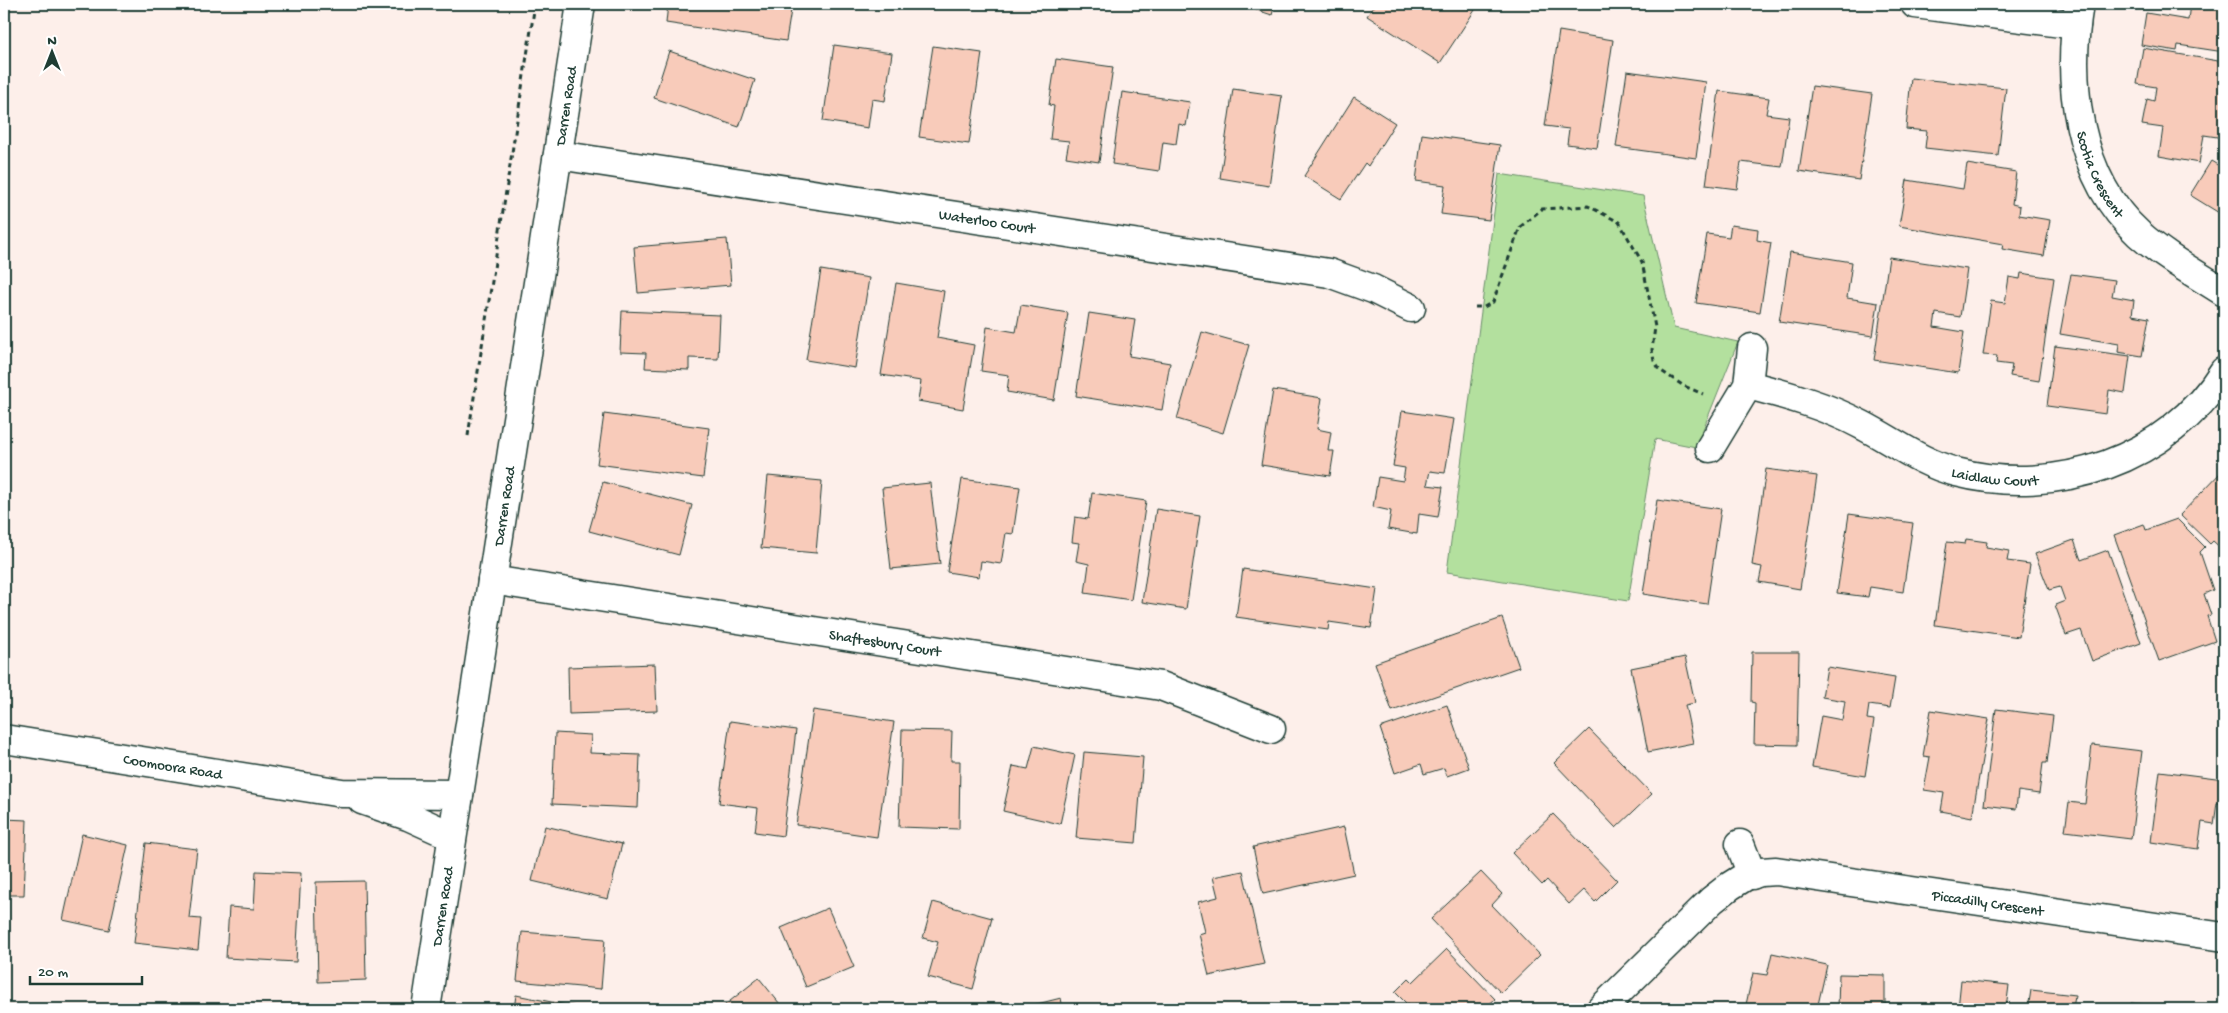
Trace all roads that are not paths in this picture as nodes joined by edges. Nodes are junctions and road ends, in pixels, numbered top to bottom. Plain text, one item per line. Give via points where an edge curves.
1 (581, 4) edge
2 (1915, 4) edge
3 (2078, 14) edge
4 (558, 155) junction
5 (2224, 292) edge
6 (1411, 308) dead end
7 (1752, 348) dead end
8 (2224, 371) edge
9 (1748, 384) junction
10 (1710, 448) dead end
11 (492, 580) junction
12 (1271, 729) dead end
13 (4, 739) edge
14 (342, 792) junction
15 (459, 794) junction
16 (452, 836) junction
17 (1740, 844) dead end
18 (1752, 875) junction
19 (2224, 937) edge
20 (426, 1009) edge
21 (1601, 1009) edge

1 - 4 street, Darren Road
2 - 3 street
3 - 5 street, Scotia Crescent via 2073,64 2078,111 2088,155 2111,203 2139,234
4 - 6 street, Waterloo Court via 1329,273 1373,289
4 - 11 street, Darren Road
7 - 9 street
8 - 9 street, Laidlaw Court via 2188,414 2158,439 2122,459 2083,474 2018,481 1956,472 1898,447 1826,408
9 - 10 street
11 - 12 street, Shaftesbury Court via 1161,686
11 - 15 street, Darren Road
13 - 14 street, Coomoora Road
14 - 15 street, Coomoora Road
14 - 16 street, Coomoora Road
15 - 16 street, Darren Road
16 - 20 street, Darren Road
17 - 18 street
18 - 19 street, Piccadilly Crescent via 1776,871
18 - 21 street, Piccadilly Crescent via 1712,900

